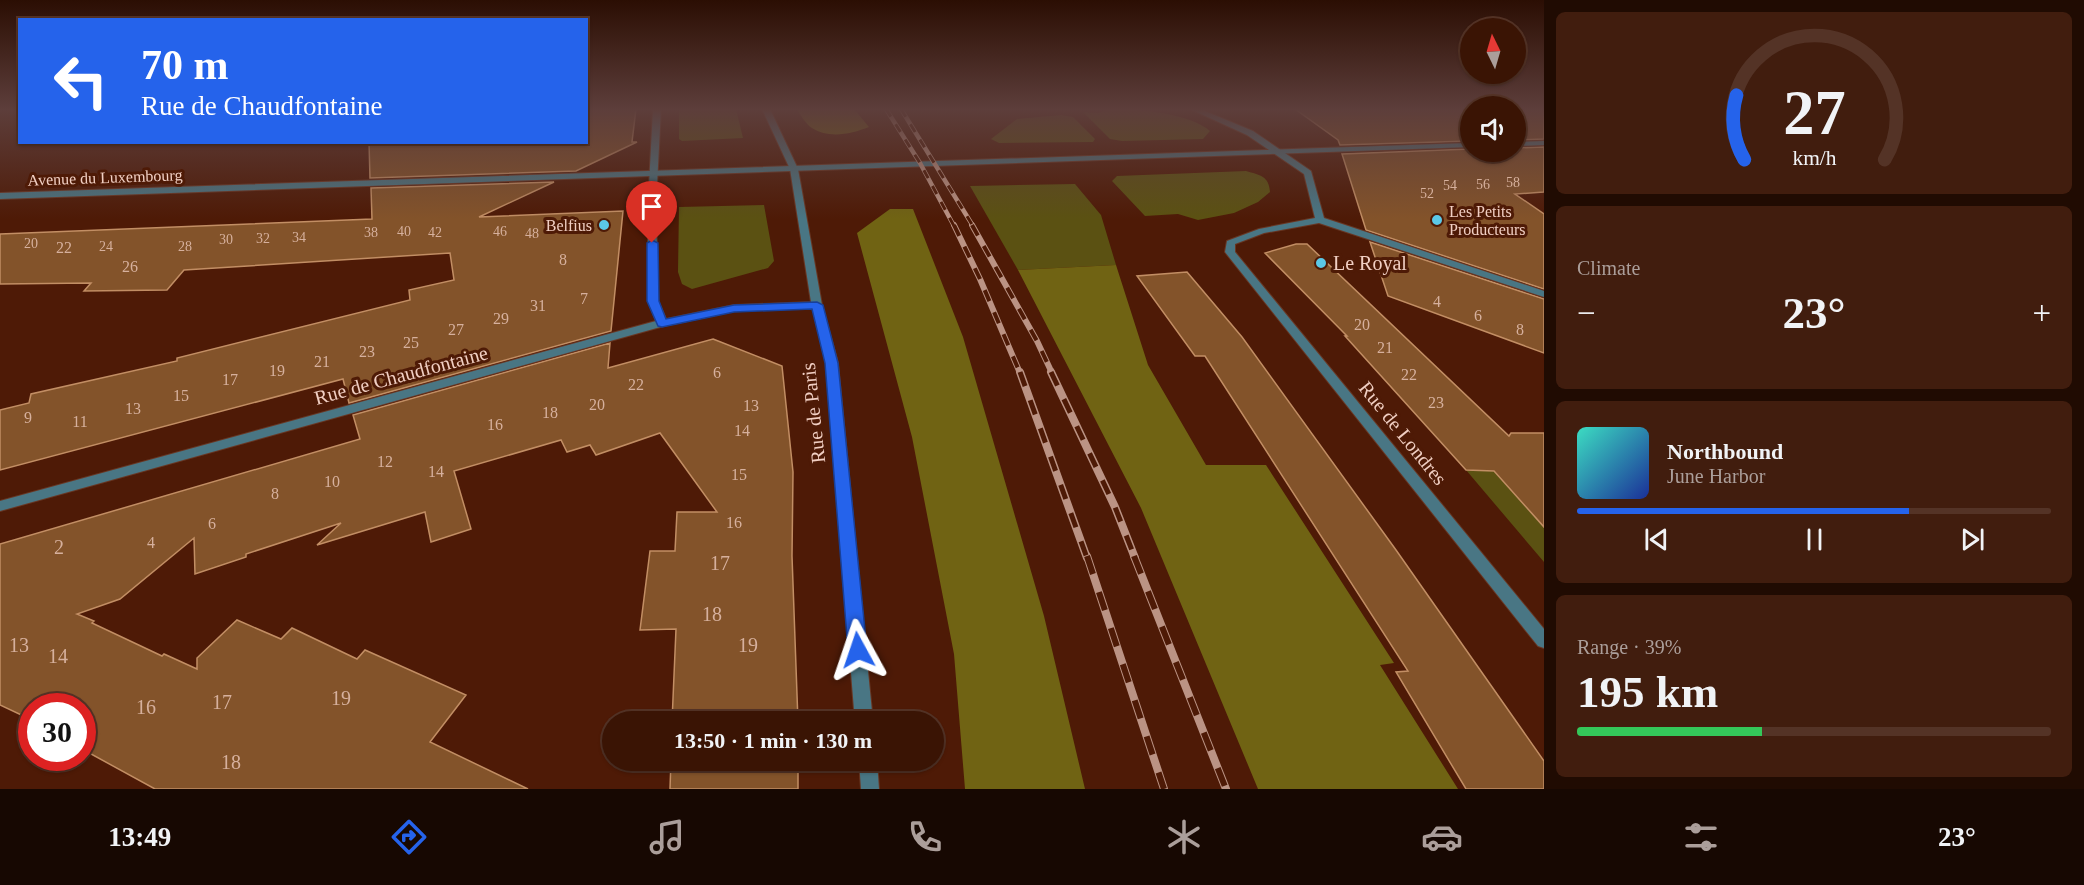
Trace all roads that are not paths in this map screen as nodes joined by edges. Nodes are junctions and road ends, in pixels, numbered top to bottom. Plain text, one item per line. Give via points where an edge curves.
1 (655, 146) edge
2 (784, 146) edge
3 (1269, 146) edge
4 (1448, 146) edge
5 (1278, 152) junction
6 (795, 168) junction
7 (653, 174) junction
8 (0, 196) edge
9 (1320, 219) junction
10 (1544, 294) edge
11 (817, 305) junction
12 (662, 323) junction
13 (0, 506) edge
14 (1544, 641) edge
15 (863, 711) edge
16 (869, 771) edge
17 (870, 789) edge

1 - 7 street
2 - 6 street, Rue de Paris
3 - 5 street
4 - 5 street, Avenue du Luxembourg
5 - 6 street, Avenue du Luxembourg
5 - 9 street via 1308,173
6 - 7 street, Avenue du Luxembourg
6 - 11 street, Rue de Paris
7 - 8 street, Avenue du Luxembourg
7 - 12 street via 653,301
9 - 10 street
9 - 14 street, Rue de Londres via 1262,231 1230,243 1230,252
11 - 12 street, Rue de Chaudfontaine via 734,309
11 - 15 street, Rue de Paris via 832,363
12 - 13 street, Rue de Chaudfontaine
16 - 17 street

